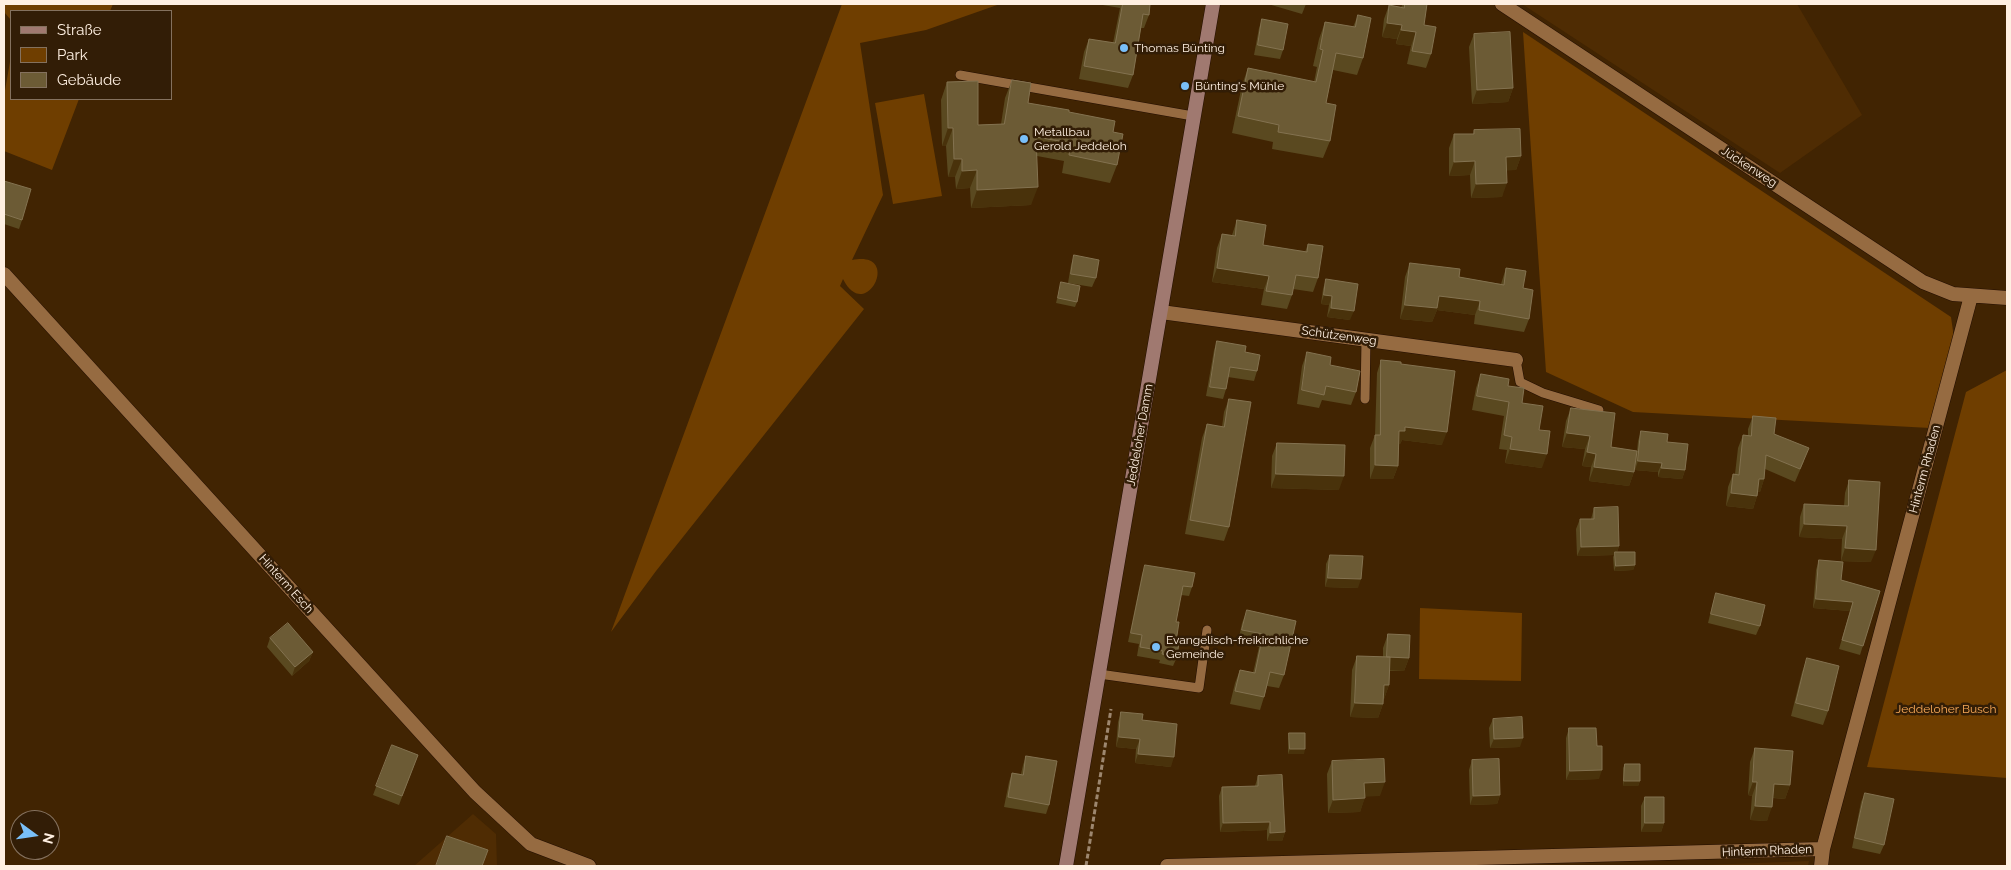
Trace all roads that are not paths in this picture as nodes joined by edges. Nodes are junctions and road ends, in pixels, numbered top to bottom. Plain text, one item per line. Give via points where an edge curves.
1 (1213, 4) edge
2 (1502, 4) edge
3 (960, 75) dead end
4 (1194, 116) junction
5 (4, 274) edge
6 (1971, 296) junction
7 (2007, 298) edge
8 (1161, 312) junction
9 (1366, 340) junction
10 (1516, 360) joint
11 (1365, 398) dead end
12 (1600, 410) edge
13 (1207, 630) dead end
14 (1099, 674) junction
15 (1823, 849) junction
16 (1431, 862) edge
17 (1245, 865) edge
18 (589, 866) edge
19 (1066, 866) edge
20 (1167, 866) edge
21 (1821, 866) edge

1 - 4 main road, Jeddeloher Damm
2 - 6 street, Jückenweg via 1923,282 1953,294
3 - 4 lane
4 - 8 main road, Jeddeloher Damm
5 - 18 street, Hinterm Esch via 475,792 531,844
6 - 7 street, Jückenweg
6 - 15 street, Hinterm Rhaden
8 - 9 street, Schützenweg
8 - 14 main road, Jeddeloher Damm
9 - 10 street, Schützenweg
9 - 11 lane
10 - 12 lane via 1520,382 1542,393
13 - 14 lane via 1199,688
14 - 19 main road, Jeddeloher Damm
15 - 16 street, Hinterm Rhaden
15 - 21 street
16 - 17 street, Hinterm Rhaden
17 - 20 street, Hinterm Rhaden

